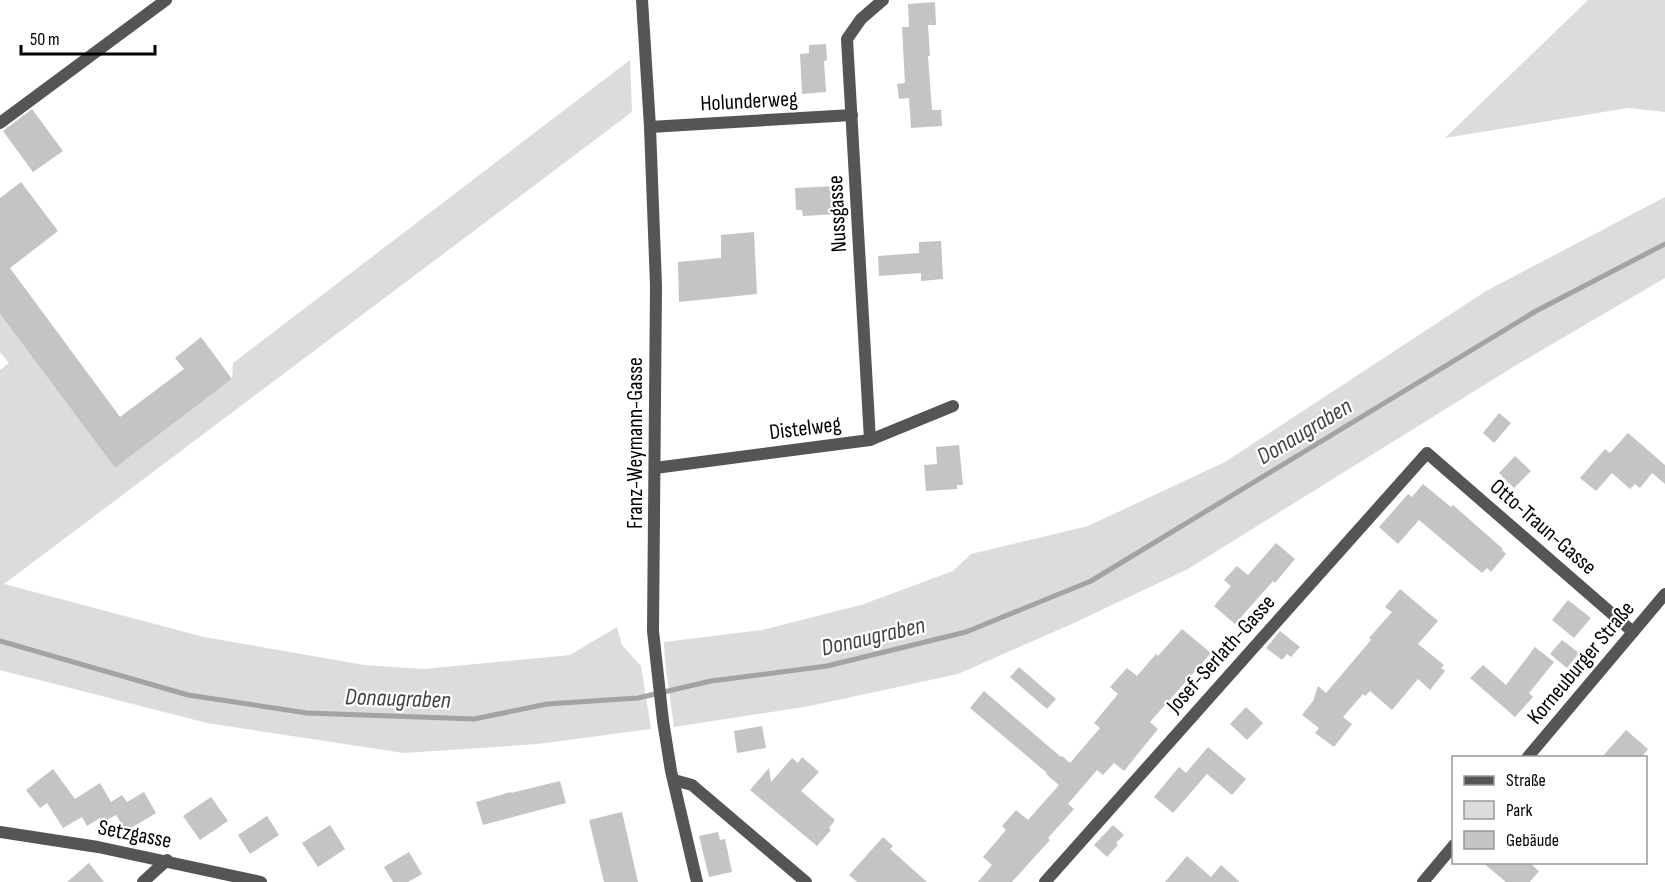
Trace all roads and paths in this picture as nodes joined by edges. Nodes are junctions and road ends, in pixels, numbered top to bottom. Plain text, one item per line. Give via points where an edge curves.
1 (166, 0) edge
2 (642, 0) edge
3 (884, 0) edge
4 (852, 115) junction
5 (0, 123) edge
6 (650, 127) junction
7 (953, 406) dead end
8 (870, 440) junction
9 (1427, 453) joint
10 (655, 468) junction
11 (1665, 594) edge
12 (1632, 632) junction
13 (1529, 756) edge
14 (674, 780) junction
15 (0, 832) edge
16 (1452, 847) edge
17 (167, 861) junction
18 (143, 882) edge
19 (261, 882) edge
20 (697, 882) edge
21 (806, 882) edge
22 (1045, 882) edge
23 (1423, 882) edge

1 - 5 street
2 - 6 street, Franz-Weymann-Gasse
3 - 4 street, Nussgasse via 861,19 847,39
4 - 6 street, Holunderweg
4 - 8 street, Nussgasse
6 - 10 street, Franz-Weymann-Gasse via 656,286
7 - 8 street, Distelweg
8 - 10 street, Distelweg
9 - 12 street, Otto-Traun-Gasse
9 - 22 street, Josef-Serlath-Gasse
10 - 14 street, Franz-Weymann-Gasse via 653,631
11 - 12 street, Korneuburger Straße
12 - 13 street, Korneuburger Straße
14 - 20 street, Franz-Weymann-Gasse
14 - 21 street via 693,785
15 - 17 street, Setzgasse
16 - 23 street
17 - 18 street
17 - 19 street, Setzgasse

